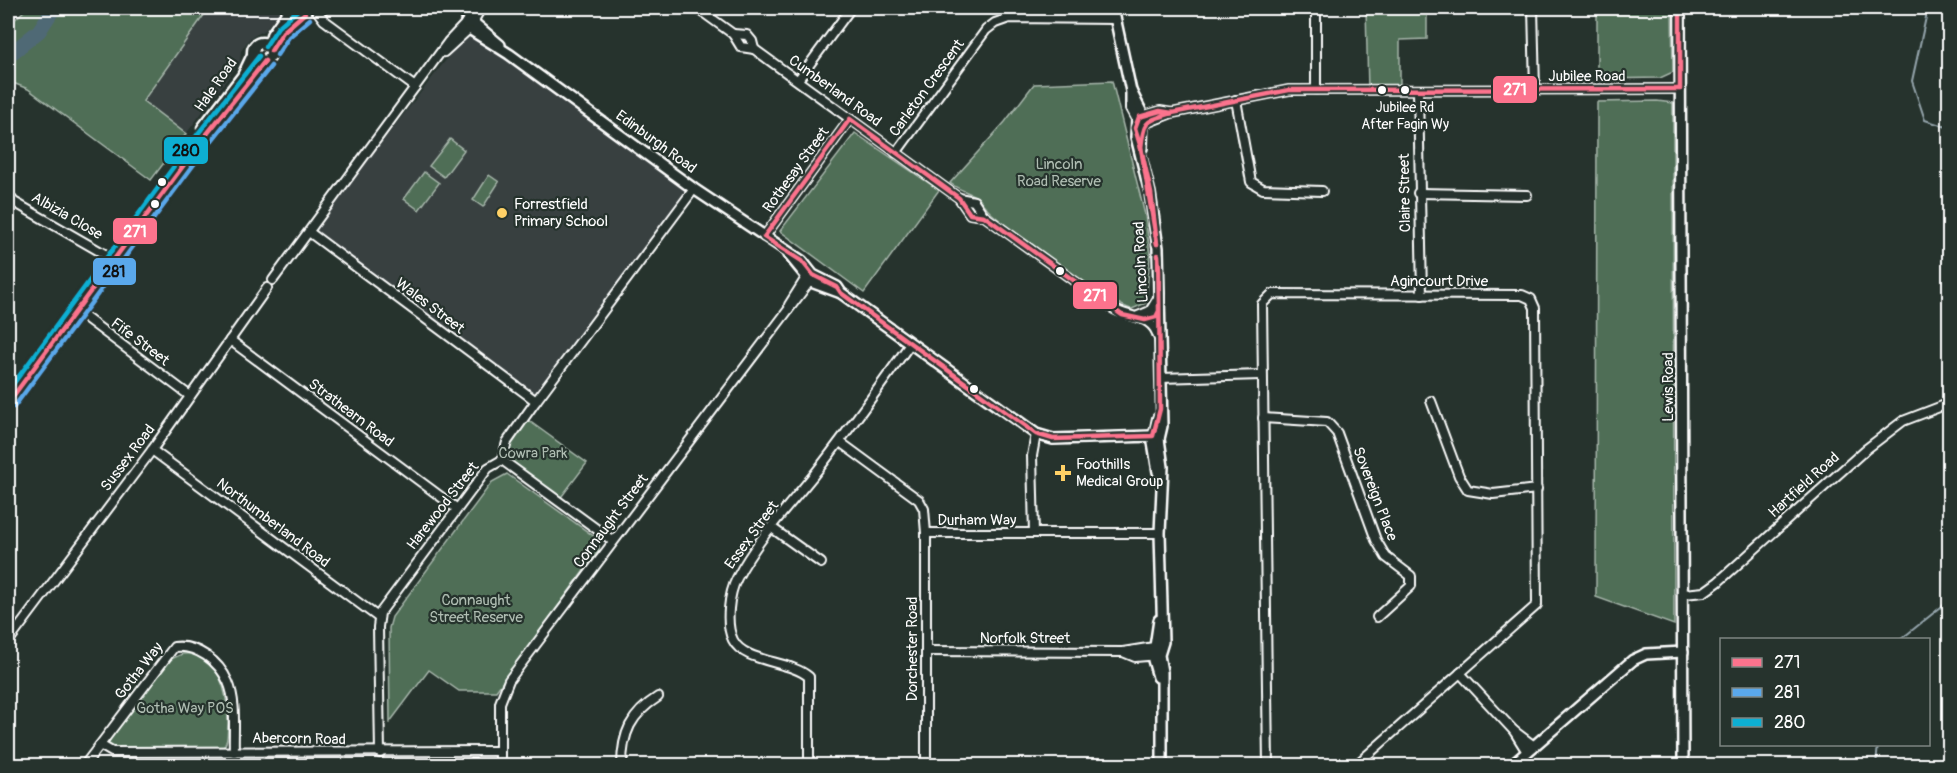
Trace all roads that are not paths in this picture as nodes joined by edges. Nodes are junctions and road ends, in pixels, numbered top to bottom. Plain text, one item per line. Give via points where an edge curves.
1 (475, 8) edge
2 (481, 8) edge
3 (697, 8) edge
4 (851, 8) edge
5 (1113, 8) edge
6 (1316, 8) edge
7 (1533, 8) edge
8 (1680, 8) edge
9 (309, 11) edge
10 (1115, 19) junction
11 (470, 25) junction
12 (733, 34) junction
13 (754, 49) junction
14 (267, 52) junction
15 (253, 55) junction
16 (798, 80) junction
17 (415, 87) junction
18 (1535, 89) junction
19 (1680, 89) junction
20 (1316, 90) junction
21 (1418, 91) junction
22 (1236, 100) junction
23 (850, 119) junction
24 (1141, 120) junction
25 (896, 153) junction
26 (694, 189) junction
27 (1322, 191) dead end
28 (1418, 193) junction
29 (8, 194) edge
30 (1527, 195) dead end
31 (959, 198) junction
32 (984, 216) junction
33 (309, 232) junction
34 (764, 237) junction
35 (112, 259) junction
36 (810, 278) junction
37 (273, 280) dead end
38 (267, 288) dead end
39 (1159, 294) junction
40 (1422, 295) junction
41 (75, 310) junction
42 (1143, 317) junction
43 (1158, 318) junction
44 (230, 340) junction
45 (1159, 342) junction
46 (910, 344) junction
47 (1261, 375) junction
48 (1160, 378) junction
49 (8, 390) edge
50 (190, 396) junction
51 (536, 401) junction
52 (1431, 401) dead end
53 (1950, 403) edge
54 (8, 405) edge
55 (1263, 418) junction
56 (1036, 434) junction
57 (1155, 439) junction
58 (840, 442) junction
59 (152, 450) junction
60 (502, 460) junction
61 (1537, 489) junction
62 (456, 508) junction
63 (772, 528) junction
64 (926, 533) junction
65 (1034, 533) junction
66 (1160, 533) junction
67 (613, 541) junction
68 (821, 563) dead end
69 (1684, 594) junction
70 (1377, 617) dead end
71 (379, 618) junction
72 (8, 642) edge
73 (926, 651) junction
74 (1683, 652) junction
75 (1156, 653) junction
76 (1460, 673) junction
77 (658, 697) dead end
78 (100, 745) junction
79 (1530, 749) junction
80 (500, 751) junction
81 (234, 752) junction
82 (380, 753) junction
83 (84, 765) edge
84 (500, 765) edge
85 (622, 765) edge
86 (809, 765) edge
87 (926, 765) edge
88 (1162, 765) edge
89 (1268, 765) edge
90 (1355, 765) edge
91 (1511, 765) edge
92 (1683, 765) edge

1 - 11 street
2 - 11 street
3 - 12 street, Cumberland Road
4 - 16 street
5 - 10 street, Lincoln Road
6 - 20 street
7 - 18 street
8 - 19 street, Lewis Road
9 - 14 main road, Hale Road
9 - 17 street
10 - 24 street, Lincoln Road via 1131,108
10 - 25 street, Carleton Crescent via 1009,18 995,22
11 - 17 street via 447,42
11 - 26 street, Edinburgh Road
12 - 13 street, Cumberland Road via 741,47
12 - 13 street, Cumberland Road via 747,35
13 - 16 street, Cumberland Road
14 - 15 main road via 259,61
14 - 15 main road, Hale Road via 255,46
14 - 35 main road, Hale Road
15 - 35 main road, Hale Road via 243,76
16 - 23 street, Cumberland Road
17 - 33 street
18 - 19 street, Jubilee Road
18 - 21 street, Jubilee Road
19 - 69 street, Lewis Road
20 - 21 street, Jubilee Road
20 - 22 street, Jubilee Road via 1289,90
21 - 28 street, Claire Street
22 - 24 street, Jubilee Road via 1172,113 1160,111
22 - 27 street via 1251,182 1263,189
23 - 25 street, Cumberland Road
23 - 34 street, Rothesay Street
24 - 39 street, Lincoln Road via 1136,137 1158,248
25 - 31 street, Cumberland Road
26 - 34 street, Edinburgh Road
26 - 51 street, Harewood Street
28 - 30 street
28 - 40 street, Claire Street
29 - 35 street, Albizia Close via 14,202
31 - 32 street, Cumberland Road via 974,201
31 - 32 street, Cumberland Road via 970,214
32 - 42 street, Cumberland Road via 1112,308 1125,316
33 - 37 street
33 - 51 street, Wales Street
34 - 36 street, Edinburgh Road via 802,261
35 - 41 main road, Hale Road
36 - 46 street, Edinburgh Road via 837,287
36 - 67 street, Connaught Street
38 - 44 street, Sussex Road
39 - 42 street via 1155,306
39 - 43 street, Lincoln Road
40 - 47 street, Agincourt Drive via 1272,294 1262,304
40 - 61 street, Agincourt Drive via 1522,295 1531,299 1536,308
41 - 49 main road, Hale Road
41 - 50 street, Fife Street
41 - 54 main road, Hale Road
42 - 43 street, Cumberland Road
42 - 45 street via 1154,326
43 - 45 street, Lincoln Road
44 - 50 street, Sussex Road
44 - 62 street, Strathearn Road
45 - 48 street, Lincoln Road
46 - 56 street, Edinburgh Road
46 - 58 street, Essex Street
47 - 48 street
47 - 55 street, Agincourt Drive
48 - 57 street, Lincoln Road
50 - 59 street, Sussex Road
51 - 60 street, Harewood Street via 507,442
52 - 61 street via 1468,490 1493,494
53 - 69 street, Hartfield Road via 1903,421 1864,450 1718,582 1704,591
55 - 70 street, Sovereign Place via 1327,422 1337,433 1376,540 1386,557 1411,576 1411,586
55 - 89 street, Agincourt Drive
56 - 57 street, Edinburgh Road via 1053,439
56 - 65 street via 1032,456
57 - 66 street, Lincoln Road via 1161,483
58 - 63 street, Essex Street
58 - 64 street, Durham Way via 919,500 924,509
59 - 71 street, Northumberland Road
59 - 72 street, Sussex Road
60 - 62 street, Harewood Street via 488,468
60 - 67 street
61 - 76 street, Agincourt Drive via 1537,605
62 - 71 street, Harewood Street
63 - 68 street
63 - 86 street, Essex Street via 737,577 731,592 730,621 733,639 741,650 809,677
64 - 65 street, Durham Way
64 - 73 street, Dorchester Road
65 - 66 street, Durham Way
66 - 75 street, Lincoln Road via 1163,642
67 - 80 street, Connaught Street via 506,686 500,703
69 - 74 street, Lewis Road
71 - 82 street
73 - 75 street, Norfolk Street via 1123,652 1135,657
73 - 87 street, Dorchester Road
74 - 79 street via 1646,654 1633,660
74 - 92 street, Lewis Road
75 - 88 street, Lincoln Road via 1162,672
76 - 79 street via 1514,731 1522,734
76 - 90 street, Agincourt Drive
77 - 85 street via 643,706 626,729
78 - 81 street, Abercorn Road via 112,753
78 - 81 street, Gotha Way via 174,647 185,646 203,652 228,682
78 - 83 street, Gotha Way
79 - 91 street
80 - 82 street, Abercorn Road
80 - 84 street, Connaught Street
81 - 82 street, Abercorn Road

